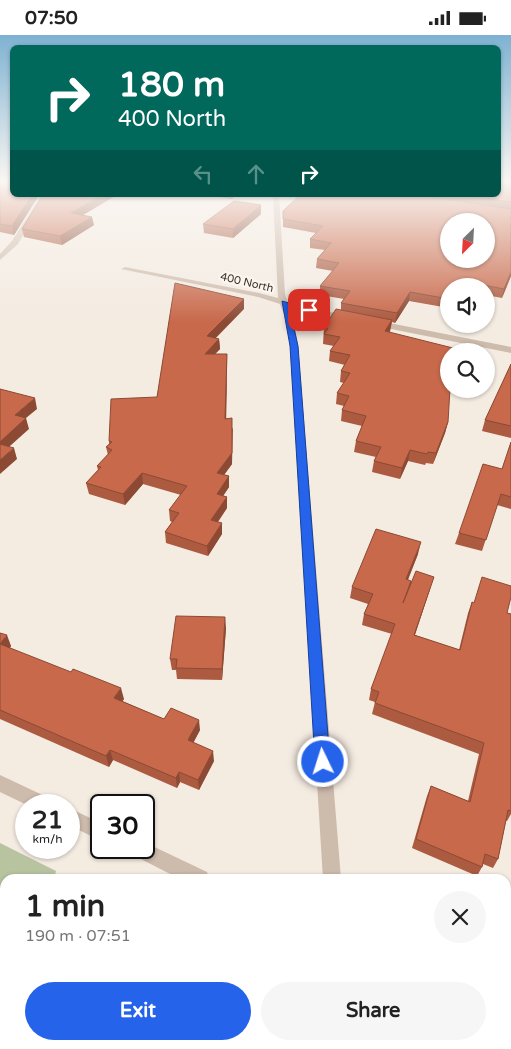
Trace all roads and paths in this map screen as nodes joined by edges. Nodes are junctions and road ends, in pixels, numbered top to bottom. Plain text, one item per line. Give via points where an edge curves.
1 (23, 227) edge
2 (278, 227) edge
3 (0, 247) edge
4 (9, 248) junction
5 (0, 258) edge
6 (125, 269) dead end
7 (285, 303) junction
8 (359, 320) edge
9 (369, 321) edge
10 (511, 350) edge
11 (0, 783) edge
12 (22, 794) edge
13 (155, 857) edge
14 (190, 874) edge
15 (332, 874) edge

1 - 4 street
2 - 7 street via 281,294
3 - 4 street
4 - 5 street
6 - 7 street, 400 North
7 - 8 street, 400 North
7 - 15 street via 294,346
9 - 10 street
11 - 12 street
13 - 14 street

